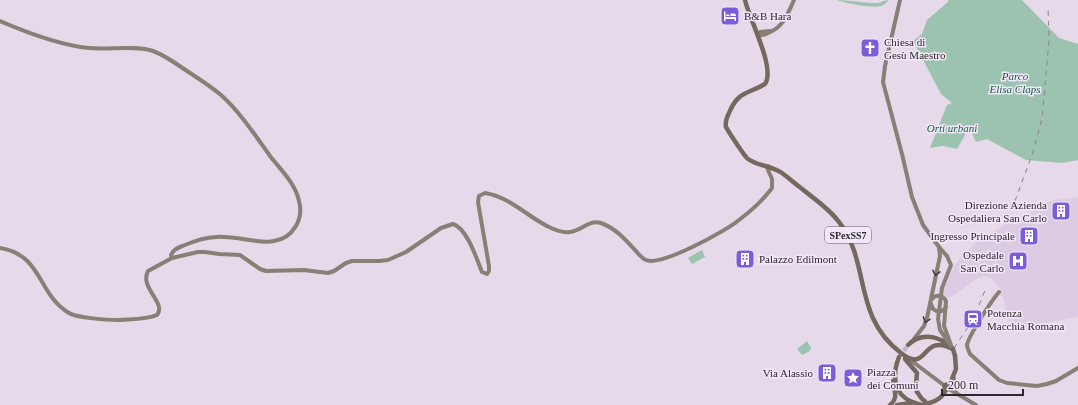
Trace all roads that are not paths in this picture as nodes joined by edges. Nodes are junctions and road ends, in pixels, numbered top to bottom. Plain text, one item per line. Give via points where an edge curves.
1 (745, 0) edge
2 (794, 0) edge
3 (900, 0) edge
4 (0, 21) edge
5 (752, 22) junction
6 (765, 33) junction
7 (758, 35) junction
8 (760, 43) junction
9 (768, 166) junction
10 (939, 247) junction
11 (0, 248) edge
12 (172, 258) junction
13 (999, 292) dead end
14 (931, 301) junction
15 (946, 306) junction
16 (909, 343) joint
17 (953, 349) junction
18 (900, 355) junction
19 (909, 360) junction
20 (1078, 368) edge
21 (894, 371) junction
22 (954, 373) junction
23 (947, 388) junction
24 (959, 395) junction
25 (931, 403) junction
26 (912, 404) edge
27 (890, 405) edge
28 (897, 405) edge
29 (921, 405) edge
30 (976, 405) edge

1 - 5 main road
2 - 6 main road via 784,21 775,30
3 - 10 main road via 883,82 912,197 923,226
4 - 12 main road via 35,35 71,45 140,48 152,50 167,58 222,96 294,187 301,215 296,227 282,239 266,242 212,236 174,250
5 - 6 main road
5 - 7 main road
6 - 7 main road via 760,32
6 - 8 main road
7 - 8 main road
8 - 9 main road via 768,69 768,80 736,99 726,125 748,159
9 - 12 main road via 772,188 738,222 678,254 652,262 644,259 621,235 602,224 589,223 570,232 559,231 539,222 499,197 485,193 479,196 478,202 489,266 489,272 486,274 482,272 463,233 457,225 451,224 397,256 379,261 352,261 328,273 304,270 266,271 243,256 237,255 198,252
9 - 18 main road, SPexSS7 via 781,172 829,210 840,223 853,247 867,306 885,339
10 -> 14 main road via 940,256
10 - 17 main road, bridge via 951,265 942,288 938,319 940,330
11 - 12 main road via 28,261 35,268 48,293 69,313 112,320 159,314 159,304 151,293 146,275
13 - 20 main road via 967,345 970,354 999,380 1007,383 1037,386 1047,384
14 - 15 main road via 937,296 943,297
14 - 15 main road via 931,307 936,311 943,310
14 -> 16 main road via 924,326 917,337
15 - 17 main road, bridge via 944,326
16 - 17 main road via 920,337 933,337
17 - 19 main road via 938,344 919,358
17 - 22 main road, bridge via 956,365
18 - 19 main road, SPexSS7
18 - 21 main road
18 - 25 main road, bridge via 917,373 917,392 922,399
19 - 23 main road, SPexSS7
21 - 26 main road via 900,393
21 - 27 main road via 896,397
22 - 23 main road
22 - 24 main road via 953,388
23 - 24 main road, SPexSS7
23 - 25 main road via 939,399
24 - 30 main road, SPexSS7
25 - 29 main road
26 - 28 main road
26 - 29 main road, bridge

